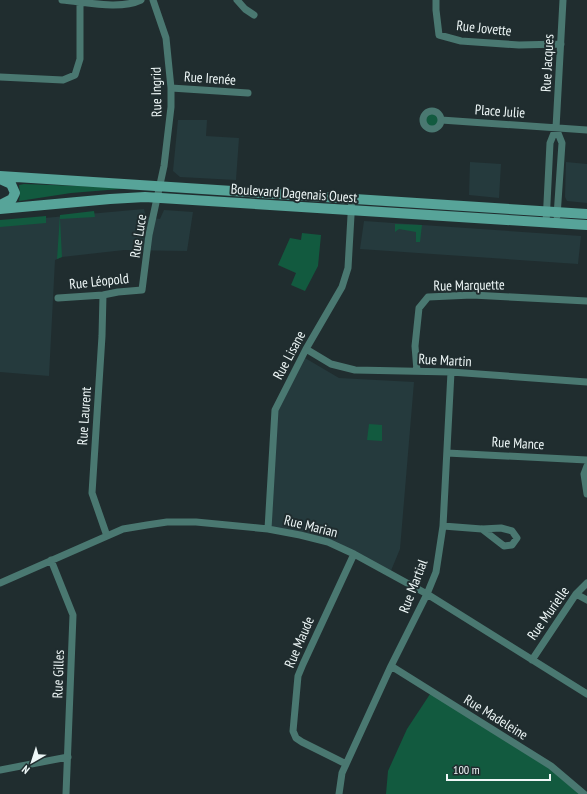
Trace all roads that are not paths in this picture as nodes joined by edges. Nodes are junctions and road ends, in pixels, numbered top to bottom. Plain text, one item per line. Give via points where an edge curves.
1 (62, 0) edge
2 (141, 0) edge
3 (153, 0) edge
4 (237, 0) edge
5 (436, 0) edge
6 (563, 0) edge
7 (80, 2) junction
8 (254, 14) dead end
9 (561, 44) junction
10 (0, 77) edge
11 (171, 88) junction
12 (248, 93) dead end
13 (441, 120) dead end
14 (556, 128) junction
15 (587, 130) edge
16 (0, 176) edge
17 (0, 179) edge
18 (160, 186) junction
19 (158, 198) junction
20 (352, 198) junction
21 (0, 205) edge
22 (0, 209) edge
23 (352, 210) junction
24 (547, 211) junction
25 (558, 212) junction
26 (587, 214) edge
27 (546, 223) junction
28 (557, 224) junction
29 (587, 225) edge
30 (142, 290) joint
31 (103, 295) junction
32 (58, 298) dead end
33 (587, 301) edge
34 (306, 349) junction
35 (417, 371) junction
36 (451, 372) junction
37 (587, 382) edge
38 (447, 453) junction
39 (587, 460) edge
40 (587, 466) edge
41 (587, 494) edge
42 (443, 526) junction
43 (268, 529) junction
44 (482, 529) dead end
45 (107, 536) junction
46 (354, 554) junction
47 (51, 560) junction
48 (0, 583) edge
49 (587, 583) edge
50 (427, 594) junction
51 (576, 594) junction
52 (587, 600) edge
53 (532, 660) junction
54 (392, 666) junction
55 (587, 694) edge
56 (68, 757) junction
57 (346, 764) junction
58 (0, 770) edge
59 (584, 791) edge
60 (66, 794) edge
61 (339, 794) edge

1 - 7 street
2 - 7 street via 116,5
3 - 11 street, Rue Ingrid via 166,38
4 - 8 street
5 - 9 street, Rue Jovette via 439,35 461,41 519,45
6 - 9 street, Rue Jacques
7 - 10 street via 80,59 75,75 63,80
9 - 14 street, Rue Jacques
11 - 12 street, Rue Irenée
11 - 18 street, Rue Ingrid via 169,130
13 - 14 street, Place Julie
14 - 15 street, Place Julie
14 - 24 street, Rue Jacques via 550,143
14 - 25 street, Rue Jacques via 562,143
16 - 18 main road, Boulevard Dagenais Ouest
17 - 21 main road via 11,184 15,193 12,200
18 - 19 street, Rue Luce
18 - 20 main road, Boulevard Dagenais Ouest
19 - 22 main road, Boulevard Dagenais Ouest via 129,198
19 - 23 main road, Boulevard Dagenais Ouest
19 - 30 street, Rue Luce
20 - 23 street, Rue Lisane
20 - 24 main road, Boulevard Dagenais Ouest
23 - 27 main road, Boulevard Dagenais Ouest
23 - 34 street, Rue Lisane via 346,276
24 - 25 main road, Boulevard Dagenais Ouest
24 - 27 street, Rue Jacques
25 - 26 main road, Boulevard Dagenais Ouest
25 - 28 street, Rue Jacques
27 - 28 main road, Boulevard Dagenais Ouest
28 - 29 main road, Boulevard Dagenais Ouest
30 - 31 street, Rue Léopold
31 - 32 street, Rue Léopold
31 - 45 street, Rue Laurent via 92,494
33 - 35 street, Rue Marquette via 472,295 428,297 418,308 415,346
34 - 35 street, Rue Martin via 331,364 354,370
34 - 43 street, Rue Lisane via 274,410
35 - 36 street, Rue Martin
36 - 37 street, Rue Martin
36 - 38 street, Rue Martial
38 - 39 street, Rue Mance
38 - 42 street, Rue Martial
40 - 41 street via 584,474
42 - 44 street
42 - 50 street, Rue Martial via 436,572
43 - 45 street, Rue Marian via 196,522 167,522 124,529
43 - 46 street, Rue Marian via 328,542
45 - 47 street, Rue Marian
46 - 50 street, Rue Marian
46 - 57 street, Rue Maude via 298,676 293,731 296,738 302,742
47 - 48 street, Rue Marian
47 - 56 street, Rue Gilles via 73,615
49 - 51 street, Rue Murielle
50 - 53 street, Rue Marian
50 - 54 street, Rue Martial
51 - 52 street
51 - 53 street, Rue Murielle
53 - 55 street, Rue Marian
54 - 57 street, Rue Martial
54 - 59 street, Rue Madeleine via 551,766
56 - 58 street
56 - 60 street, Rue Gilles
57 - 61 street, Rue Martial

